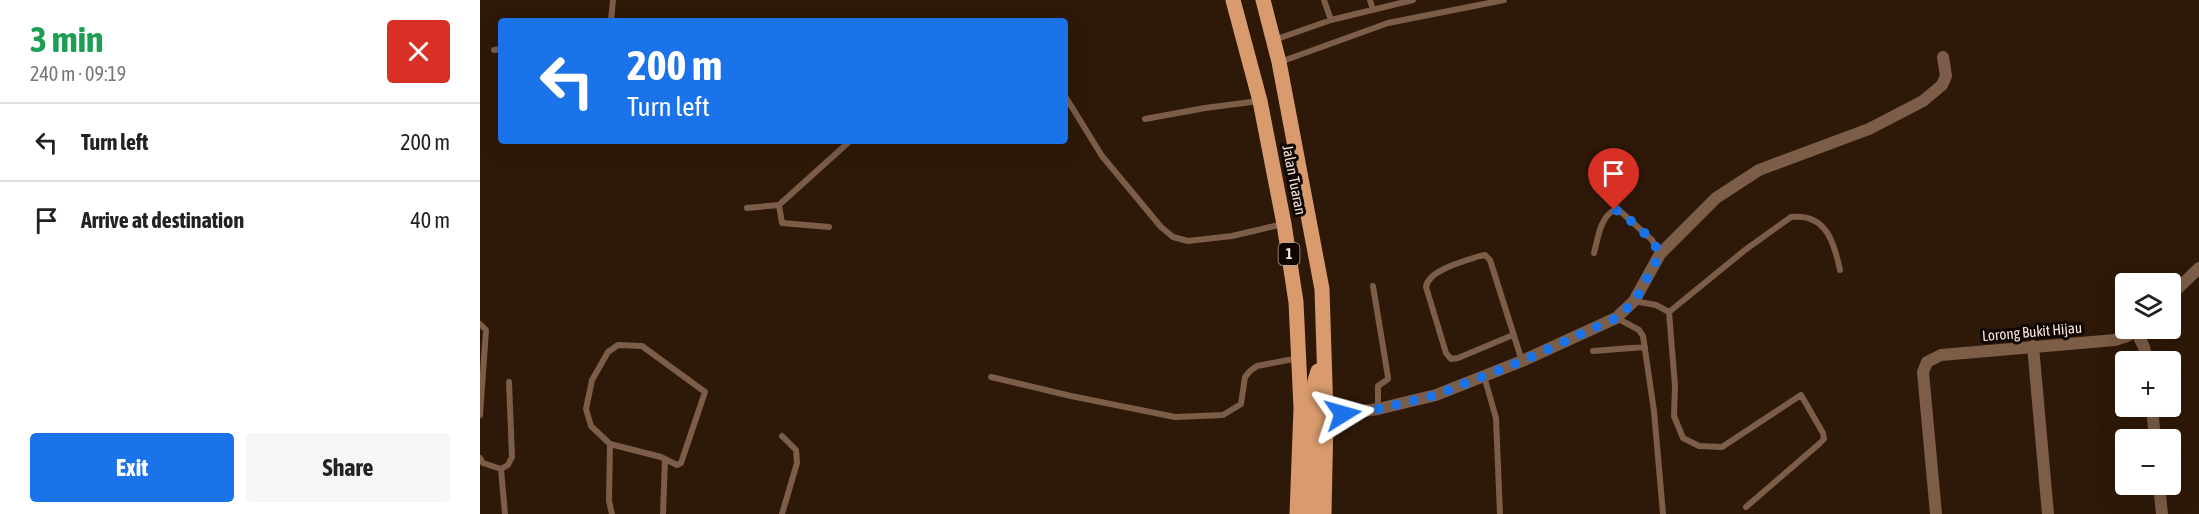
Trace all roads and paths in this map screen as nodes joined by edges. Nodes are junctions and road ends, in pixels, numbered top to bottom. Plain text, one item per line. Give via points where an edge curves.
1 (613, 0) edge
2 (1233, 0) edge
3 (1263, 0) edge
4 (1324, 0) edge
5 (1370, 0) edge
6 (1413, 0) edge
7 (1504, 0) edge
8 (1373, 10) junction
9 (611, 18) edge
10 (1331, 20) junction
11 (1274, 40) junction
12 (1943, 57) dead end
13 (1279, 62) junction
14 (1068, 101) edge
15 (1260, 101) junction
16 (1145, 119) dead end
17 (847, 144) edge
18 (779, 205) junction
19 (747, 208) dead end
20 (1284, 224) junction
21 (829, 227) dead end
22 (1594, 253) dead end
23 (1660, 254) junction
24 (2199, 268) edge
25 (1840, 270) dead end
26 (2181, 285) edge
27 (1373, 286) dead end
28 (1635, 301) junction
29 (1669, 312) junction
30 (1616, 318) junction
31 (480, 324) edge
32 (1513, 335) junction
33 (2117, 339) edge
34 (2033, 346) junction
35 (1645, 347) junction
36 (1593, 351) dead end
37 (1325, 354) junction
38 (1300, 358) junction
39 (1522, 361) junction
40 (1484, 376) junction
41 (991, 377) dead end
42 (509, 382) dead end
43 (1378, 409) junction
44 (480, 415) edge
45 (1326, 416) junction
46 (782, 436) dead end
47 (610, 444) junction
48 (480, 458) edge
49 (665, 460) junction
50 (501, 469) junction
51 (2160, 495) edge
52 (1746, 507) dead end
53 (505, 514) edge
54 (612, 514) edge
55 (663, 514) edge
56 (782, 514) edge
57 (1297, 514) edge
58 (1312, 514) edge
59 (1324, 514) edge
60 (1500, 514) edge
61 (1663, 514) edge
62 (1936, 514) edge
63 (2048, 514) edge
64 (2162, 514) edge

1 - 9 lane
2 - 15 main road, Jalan Tuaran / 1
3 - 11 main road, Jalan Tuaran / 1
4 - 10 lane
5 - 8 lane
6 - 8 lane
7 - 13 lane via 1388,23
8 - 10 lane
10 - 11 lane
11 - 13 main road, Jalan Tuaran / 1
12 - 23 street via 1946,76 1942,85 1923,101 1869,129 1759,170 1716,198
13 - 37 main road, Jalan Tuaran / 1 via 1320,278
14 - 20 lane via 1102,156 1173,237 1199,240
15 - 16 lane
15 - 20 main road, Jalan Tuaran / 1
17 - 18 lane
18 - 19 lane
18 - 21 lane via 782,223
20 - 38 main road, Jalan Tuaran / 1
22 - 23 lane via 1602,223 1614,210 1652,240
23 - 28 street
24 - 26 street
25 - 29 lane via 1834,243 1820,223 1791,217
27 - 43 lane via 1388,377 1378,386
28 - 29 lane
28 - 30 street
29 - 52 lane via 1674,416 1683,438 1699,447 1722,447 1801,395 1823,433 1819,444
30 - 35 lane via 1640,330
30 - 39 street
31 - 44 lane via 486,330
32 - 32 lane via 1490,260 1485,255 1435,273 1426,281 1451,358
32 - 39 lane
33 - 34 street, Lorong Bukit Hijau
34 - 62 street, Lorong Bukit Hijau via 1941,355 1927,362 1923,372
34 - 63 street
35 - 36 lane
35 - 61 lane
37 - 45 main road, Jalan Tuaran / 1
37 - 58 main road via 1315,381
38 - 41 lane via 1257,366 1245,377 1241,404 1222,415 1175,417
38 - 57 main road, Jalan Tuaran / 1
39 - 40 street
40 - 43 street via 1436,395
40 - 60 lane via 1496,418
42 - 50 lane via 512,457
43 - 45 street
45 - 59 main road, Jalan Tuaran / 1
46 - 56 lane via 795,450 797,463
47 - 49 lane
47 - 49 lane via 591,426 586,409 592,380 608,352 618,345 642,346 705,392 681,463
47 - 54 lane
48 - 50 lane
49 - 55 lane
50 - 53 lane
51 - 64 street

